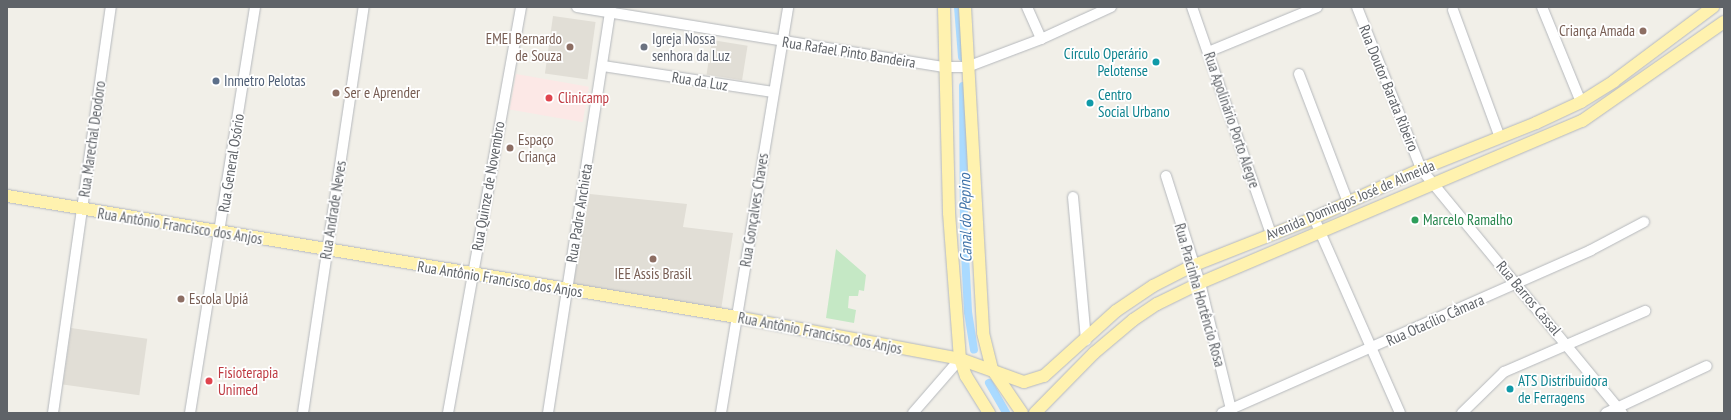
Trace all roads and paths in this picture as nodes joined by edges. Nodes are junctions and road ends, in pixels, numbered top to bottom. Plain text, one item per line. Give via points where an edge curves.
1 (111, 7) edge
2 (255, 7) edge
3 (364, 7) edge
4 (521, 7) edge
5 (577, 7) edge
6 (788, 7) edge
7 (944, 7) edge
8 (965, 7) edge
9 (1027, 7) edge
10 (1111, 7) edge
11 (1192, 7) edge
12 (1317, 7) edge
13 (1357, 7) edge
14 (1542, 7) edge
15 (1713, 7) edge
16 (590, 8) edge
17 (611, 10) edge
18 (1453, 10) dead end
19 (1724, 22) edge
20 (1041, 39) junction
21 (783, 41) junction
22 (1208, 52) junction
23 (604, 66) junction
24 (944, 67) junction
25 (967, 67) junction
26 (1299, 74) dead end
27 (773, 92) junction
28 (1580, 102) junction
29 (1500, 138) junction
30 (1421, 169) junction
31 (1166, 176) dead end
32 (1434, 184) junction
33 (7, 196) edge
34 (1073, 197) dead end
35 (1348, 202) junction
36 (81, 210) junction
37 (1314, 218) junction
38 (1644, 222) dead end
39 (220, 233) junction
40 (1321, 233) junction
41 (1271, 234) junction
42 (326, 251) junction
43 (1192, 266) junction
44 (472, 274) junction
45 (1516, 283) junction
46 (1200, 284) junction
47 (567, 290) junction
48 (1646, 311) dead end
49 (736, 317) junction
50 (1086, 340) junction
51 (1567, 345) junction
52 (1372, 348) junction
53 (960, 359) junction
54 (1707, 366) dead end
55 (992, 369) junction
56 (1620, 410) edge
57 (1228, 412) edge
58 (53, 413) edge
59 (190, 413) edge
60 (303, 413) edge
61 (448, 413) edge
62 (548, 413) edge
63 (721, 413) edge
64 (913, 413) edge
65 (989, 413) edge
66 (1022, 413) edge
67 (1035, 413) edge
68 (1400, 413) edge
69 (1462, 413) edge
70 (1606, 413) edge

1 - 36 street, Rua Marechal Deodoro
2 - 39 street, Rua General Osório
3 - 42 street, Rua Andrade Neves
4 - 44 street, Rua Quinze de Novembro
5 - 16 street, Rua Rafael Pinto Bandeira
6 - 21 street, Rua Gonçalves Chaves
7 - 24 main road
8 - 25 main road
9 - 20 street
10 - 20 street, Rua Rafael Pinto Bandeira
11 - 22 street, Rua Apolinário Porto Alegre
12 - 22 street
13 - 30 street, Rua Doutor Barata Ribeiro
14 - 28 street
15 - 28 main road, Avenida Domingos José de Almeida via 1614,81
16 - 17 street, Rua Rafael Pinto Bandeira
17 - 21 street, Rua Rafael Pinto Bandeira
17 - 23 street, Rua Padre Anchieta
18 - 29 street
19 - 32 main road, Avenida Domingos José de Almeida via 1582,121
20 - 25 street, Rua Rafael Pinto Bandeira
21 - 24 street, Rua Rafael Pinto Bandeira
21 - 27 street, Rua Gonçalves Chaves
22 - 41 street, Rua Apolinário Porto Alegre
23 - 27 street, Rua da Luz
23 - 47 street, Rua Padre Anchieta
24 - 25 street, Rua Rafael Pinto Bandeira
24 - 53 main road via 949,213
25 - 55 main road via 983,334
26 - 35 street
27 - 49 street, Rua Gonçalves Chaves
28 - 29 main road, Avenida Domingos José de Almeida
29 - 30 main road, Avenida Domingos José de Almeida
30 - 32 street, Rua Doutor Barata Ribeiro
30 - 35 main road, Avenida Domingos José de Almeida
31 - 43 street, Rua Pracinha Hortêncio Rosa
32 - 40 main road, Avenida Domingos José de Almeida
32 - 45 street, Rua Barros Cassal
33 - 36 main road, Rua Antônio Francisco dos Anjos
34 - 50 street
35 - 37 main road, Avenida Domingos José de Almeida
36 - 39 main road, Rua Antônio Francisco dos Anjos
36 - 58 street, Rua Marechal Deodoro
37 - 40 street
37 - 41 main road, Avenida Domingos José de Almeida
38 - 45 street, Rua Otacílio Câmara via 1612,240
39 - 42 main road, Rua Antônio Francisco dos Anjos
39 - 59 street, Rua General Osório
40 - 46 main road, Avenida Domingos José de Almeida
40 - 52 street
41 - 43 main road, Avenida Domingos José de Almeida
42 - 44 main road, Rua Antônio Francisco dos Anjos
42 - 60 street, Rua Andrade Neves
43 - 46 street, Rua Pracinha Hortêncio Rosa
43 - 50 main road, Avenida Domingos José de Almeida via 1133,299
44 - 47 main road, Rua Antônio Francisco dos Anjos
44 - 61 street, Rua Quinze de Novembro
45 - 51 street, Rua Barros Cassal
45 - 52 street, Rua Otacílio Câmara
46 - 57 street, Rua Pracinha Hortêncio Rosa
46 - 67 main road, Avenida Domingos José de Almeida via 1157,304 1133,320 1094,353
47 - 49 main road, Rua Antônio Francisco dos Anjos
47 - 62 street, Rua Padre Anchieta
48 - 51 street
49 - 53 main road, Rua Antônio Francisco dos Anjos
49 - 63 street, Rua Gonçalves Chaves
50 - 55 main road, Avenida Domingos José de Almeida via 1044,376 1034,381 1024,382
51 - 56 street, Rua Barros Cassal
51 - 69 street via 1504,372
52 - 57 street, Rua Otacílio Câmara
52 - 68 street
53 - 55 main road, Rua Antônio Francisco dos Anjos
53 - 64 street
53 - 65 main road via 966,376
54 - 56 street
55 - 66 main road
56 - 70 street

